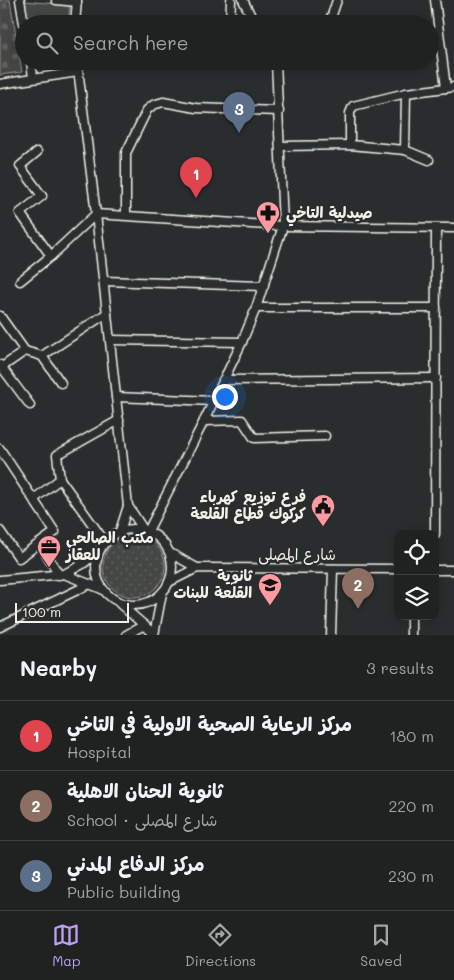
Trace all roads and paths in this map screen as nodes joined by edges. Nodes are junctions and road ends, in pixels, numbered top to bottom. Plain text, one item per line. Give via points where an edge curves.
1 (20, 0) edge
2 (56, 0) edge
3 (231, 0) edge
4 (243, 0) edge
5 (336, 0) edge
6 (435, 0) edge
7 (77, 1) edge
8 (22, 15) edge
9 (76, 15) edge
10 (230, 15) edge
11 (250, 15) edge
12 (332, 15) edge
13 (438, 15) edge
14 (439, 23) edge
15 (32, 70) edge
16 (277, 70) edge
17 (78, 72) joint
18 (33, 78) junction
19 (0, 84) edge
20 (450, 88) edge
21 (406, 93) junction
22 (279, 111) junction
23 (350, 144) junction
24 (281, 146) junction
25 (405, 150) junction
26 (37, 152) dead end
27 (428, 160) dead end
28 (96, 214) junction
29 (126, 215) junction
30 (283, 226) junction
31 (436, 228) junction
32 (454, 228) edge
33 (51, 256) junction
34 (20, 281) dead end
35 (104, 281) junction
36 (264, 286) junction
37 (256, 308) junction
38 (436, 308) junction
39 (107, 313) junction
40 (0, 316) edge
41 (110, 340) junction
42 (242, 342) junction
43 (25, 350) junction
44 (42, 356) junction
45 (1, 366) edge
46 (436, 378) junction
47 (223, 380) junction
48 (61, 383) dead end
49 (116, 397) junction
50 (214, 401) junction
51 (30, 405) dead end
52 (119, 420) junction
53 (204, 421) junction
54 (325, 436) dead end
55 (0, 449) edge
56 (60, 479) junction
57 (34, 499) junction
58 (128, 506) junction
59 (145, 530) junction
60 (435, 530) edge
61 (0, 531) edge
62 (120, 531) junction
63 (104, 542) junction
64 (40, 543) junction
65 (99, 551) junction
66 (170, 553) junction
67 (197, 568) junction
68 (333, 569) junction
69 (394, 569) edge
70 (439, 570) edge
71 (454, 570) edge
72 (62, 574) junction
73 (0, 580) edge
74 (169, 582) junction
75 (90, 584) junction
76 (104, 590) junction
77 (162, 593) junction
78 (118, 602) junction
79 (411, 620) edge
80 (144, 625) junction
81 (0, 627) edge
82 (126, 635) edge
83 (154, 635) edge
84 (332, 635) edge
85 (411, 635) edge

1 - 8 street
2 - 7 street
3 - 10 street
4 - 11 street
5 - 12 street
6 - 13 street
7 - 9 street
14 - 20 street
15 - 18 street
16 - 22 street
17 - 18 street
17 - 28 street
18 - 19 street
20 - 21 street
21 - 23 street via 353,106
21 - 25 street
22 - 24 street
22 - 29 street via 196,108 163,102 153,105 147,110 126,154
23 - 24 street
23 - 25 street
24 - 30 street
25 - 27 street
26 - 33 street via 20,166 42,196 20,214
28 - 29 street
28 - 33 street
28 - 35 street
29 - 30 street
30 - 31 street
30 - 36 street
31 - 32 street
31 - 38 street
33 - 34 street
35 - 36 street
35 - 39 street
36 - 37 street
37 - 38 street
37 - 42 street
38 - 46 street
39 - 41 street
39 - 44 street
40 - 43 street
41 - 42 street
41 - 49 street
42 - 47 street
43 - 44 street
43 - 45 street
44 - 48 street
45 - 51 street
46 - 47 street
46 - 60 street
47 - 50 street
49 - 50 street
49 - 52 street
50 - 53 street
52 - 56 street via 57,455
52 - 58 street
53 - 54 street via 242,420 254,438
53 - 59 street
55 - 57 street
56 - 57 street
56 - 63 street
57 - 64 street via 55,532
58 - 59 street
58 - 62 street
59 - 62 street via 131,528
59 - 66 street via 157,536
61 - 64 street via 19,558
62 - 63 street
63 - 65 street
64 - 72 street
65 - 72 street via 83,564
65 - 76 street via 97,578
66 - 67 street, شارع المصلى
66 - 74 street via 172,573
67 - 68 street, شارع المصلى
67 - 74 street, شارع المصلى
68 - 69 street, شارع المصلى
68 - 84 street
70 - 71 street
72 - 73 street
72 - 75 street
74 - 77 street
75 - 76 street
75 - 81 street
76 - 78 street
77 - 78 street via 142,604
77 - 83 street
78 - 80 street
79 - 85 street
80 - 82 street
80 - 83 street

